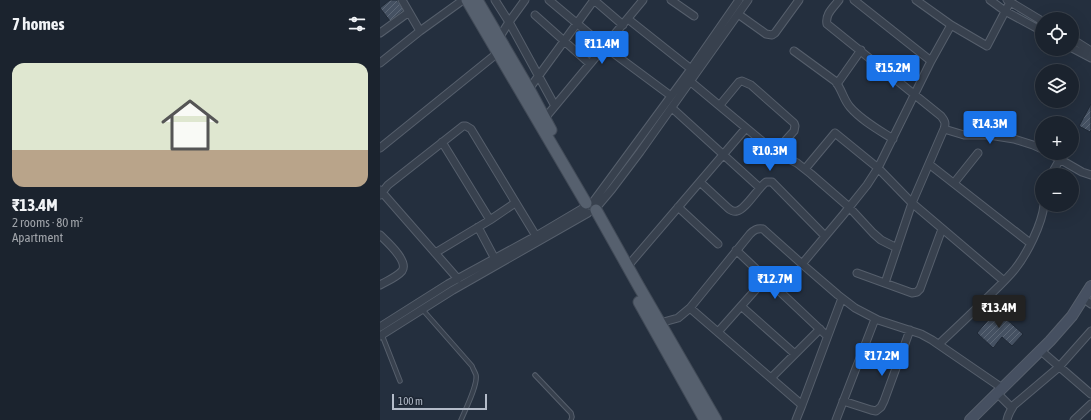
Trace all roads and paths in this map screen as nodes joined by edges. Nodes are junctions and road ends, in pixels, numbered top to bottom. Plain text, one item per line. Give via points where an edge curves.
1 (402, 0) edge
2 (463, 0) edge
3 (467, 0) edge
4 (477, 0) edge
5 (495, 0) edge
6 (525, 0) edge
7 (549, 0) edge
8 (594, 0) edge
9 (643, 0) edge
10 (672, 0) edge
11 (739, 0) edge
12 (748, 0) edge
13 (798, 0) edge
14 (839, 0) edge
15 (854, 0) edge
16 (916, 0) edge
17 (990, 0) edge
18 (1008, 1) edge
19 (1006, 11) junction
20 (409, 12) junction
21 (738, 14) junction
22 (535, 15) dead end
23 (694, 16) dead end
24 (1035, 17) edge
25 (509, 22) junction
26 (625, 22) junction
27 (578, 24) junction
28 (951, 25) junction
29 (1035, 27) edge
30 (420, 31) junction
31 (380, 33) edge
32 (499, 38) junction
33 (564, 41) junction
34 (1079, 43) edge
35 (605, 47) junction
36 (502, 50) junction
37 (861, 50) junction
38 (794, 51) dead end
39 (1091, 51) edge
40 (1079, 52) edge
41 (1091, 58) edge
42 (931, 61) junction
43 (380, 63) edge
44 (590, 64) junction
45 (691, 69) junction
46 (538, 77) junction
47 (691, 82) junction
48 (838, 84) junction
49 (529, 89) junction
50 (914, 95) junction
51 (671, 96) junction
52 (720, 105) junction
53 (555, 106) junction
54 (672, 108) junction
55 (545, 118) junction
56 (746, 128) junction
57 (944, 129) junction
58 (893, 139) junction
59 (442, 142) junction
60 (1035, 146) edge
61 (380, 148) edge
62 (775, 152) junction
63 (978, 153) dead end
64 (723, 155) junction
65 (1062, 160) edge
66 (929, 164) junction
67 (878, 168) junction
68 (805, 169) junction
69 (1091, 175) edge
70 (700, 182) junction
71 (954, 183) junction
72 (760, 188) junction
73 (381, 192) edge
74 (515, 203) junction
75 (912, 203) junction
76 (590, 207) junction
77 (849, 207) junction
78 (678, 208) junction
79 (1043, 212) edge
80 (490, 220) junction
81 (478, 227) junction
82 (942, 228) junction
83 (380, 235) edge
84 (536, 236) junction
85 (825, 236) junction
86 (1030, 243) junction
87 (718, 244) dead end
88 (897, 248) junction
89 (736, 250) junction
90 (435, 253) junction
91 (495, 259) junction
92 (802, 264) junction
93 (627, 267) junction
94 (857, 273) dead end
95 (766, 278) junction
96 (458, 279) junction
97 (1004, 282) junction
98 (885, 283) junction
99 (380, 285) edge
100 (1091, 286) edge
101 (842, 298) junction
102 (1087, 302) edge
103 (741, 306) junction
104 (690, 308) junction
105 (422, 309) junction
106 (875, 319) junction
107 (660, 323) junction
108 (380, 327) edge
109 (820, 329) junction
110 (910, 330) junction
111 (1091, 331) edge
112 (718, 332) junction
113 (381, 335) edge
114 (828, 336) junction
115 (939, 344) junction
116 (1040, 350) junction
117 (795, 354) junction
118 (1059, 367) junction
119 (535, 375) dead end
120 (771, 378) junction
121 (400, 381) dead end
122 (1000, 390) junction
123 (1091, 394) edge
124 (843, 401) junction
125 (1091, 404) edge
126 (802, 405) junction
127 (1012, 408) junction
128 (461, 420) edge
129 (571, 420) edge
130 (706, 420) edge
131 (716, 420) edge
132 (796, 420) edge
133 (836, 420) edge
134 (970, 420) edge
135 (1007, 420) edge
136 (1074, 420) edge

1 - 20 street
2 - 30 street
3 - 36 main road
4 - 32 main road
5 - 25 street
6 - 25 street
7 - 27 street
8 - 26 street
8 - 27 street
9 - 26 street
10 - 23 street
11 - 45 street
12 - 21 street
13 - 21 street via 772,35 766,34
14 - 37 street via 828,13 827,24
15 - 42 street
16 - 28 street
17 - 19 street
18 - 19 street
18 - 24 street
19 - 28 street via 987,46
19 - 29 street
20 - 30 street
20 - 31 street
21 - 47 street
22 - 33 street
25 - 32 street
25 - 46 street
26 - 35 street
26 - 45 street
27 - 33 street
27 - 35 street
28 - 42 street
30 - 43 street
32 - 36 main road
33 - 44 street
33 - 46 street
34 - 39 street
35 - 44 street
35 - 51 street
36 - 49 main road
36 - 61 street
36 - 76 main road
37 - 48 street
37 - 50 street
38 - 48 street
40 - 41 street
42 - 50 street
44 - 53 street
45 - 51 street
46 - 49 street
46 - 53 street
47 - 52 street
47 - 54 street
48 - 58 street via 856,114
49 - 55 main road
50 - 57 street via 941,116 946,125
50 - 58 street
51 - 76 street
52 - 56 street
52 - 62 street via 742,80 751,85 794,123 794,131
53 - 55 street
54 - 64 street
54 - 76 street via 612,189
55 - 76 main road
56 - 62 street
56 - 64 street
57 - 60 street via 964,135 1014,139
57 - 66 street
58 - 67 street
59 - 73 street
59 - 74 street via 464,126 471,129
59 - 80 street
62 - 68 street
63 - 71 street
64 - 70 street
64 - 72 street
65 - 69 street
66 - 71 street
66 - 75 street
67 - 68 street via 836,133
67 - 75 street
67 - 77 street
68 - 77 street
70 - 72 street via 728,208 737,212
70 - 78 street
71 - 86 street
72 - 85 street via 766,182 774,184
73 - 90 street
74 - 80 street
74 - 84 street
75 - 82 street
75 - 88 street
76 - 84 street
76 - 93 main road
76 - 105 street
76 - 130 main road
77 - 85 street
77 - 88 street via 881,240
78 - 87 street
78 - 93 street
79 - 86 street
80 - 81 street
81 - 90 street
81 - 91 street
82 - 97 street
82 - 98 street via 917,292 912,293
83 - 99 street via 404,264 399,274
84 - 91 street
85 - 92 street
86 - 97 street via 1016,268
88 - 98 street
89 - 92 street via 754,230 763,229
89 - 95 street
89 - 104 street
90 - 96 street
91 - 96 street
92 - 101 street
93 - 107 main road
94 - 98 street
95 - 103 street
95 - 109 street
96 - 108 street
97 - 115 street
100 - 102 main road
101 - 106 street
101 - 114 street
102 - 116 main road
103 - 112 street
103 - 117 street
104 - 107 street via 678,318
104 - 112 street
105 - 113 street
105 - 128 lane via 472,366 476,375 473,393
106 - 110 street
106 - 124 street
107 - 131 main road
109 - 114 street
109 - 117 street
110 - 115 street
110 - 124 street via 881,407 876,411
111 - 118 street
112 - 120 street
113 - 121 lane
114 - 126 street
115 - 122 street
116 - 118 street
116 - 122 main road
117 - 120 street
118 - 123 street
118 - 127 street
119 - 129 lane via 571,413
120 - 126 street
122 - 127 street
122 - 134 main road
124 - 133 street
125 - 136 street
126 - 132 street
127 - 135 street

